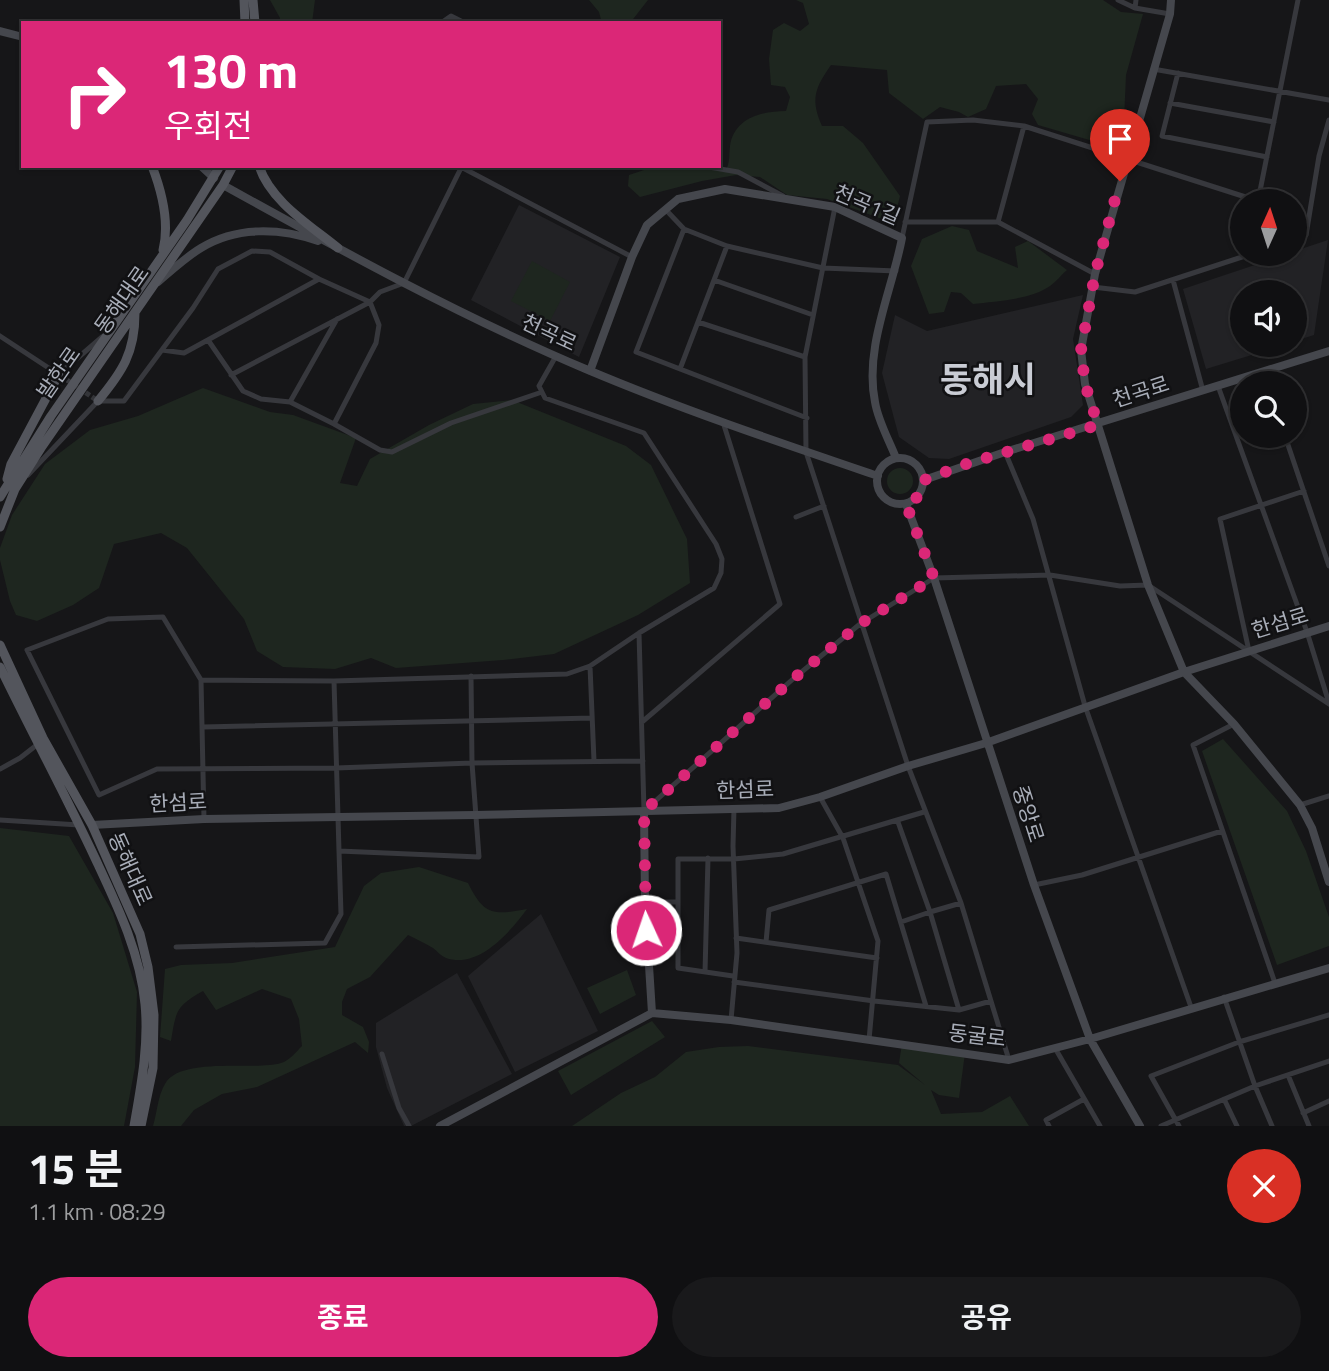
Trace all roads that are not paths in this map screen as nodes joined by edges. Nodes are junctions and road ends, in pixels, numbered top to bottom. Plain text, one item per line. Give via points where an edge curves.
1 (244, 0) edge
2 (253, 0) edge
3 (1118, 0) edge
4 (1136, 0) edge
5 (1171, 0) edge
6 (1298, 0) edge
7 (1135, 8) junction
8 (1171, 14) junction
9 (245, 21) edge
10 (255, 21) edge
11 (444, 21) edge
12 (461, 21) edge
13 (0, 31) edge
14 (21, 36) edge
15 (1153, 69) junction
16 (1178, 73) junction
17 (1281, 91) junction
18 (1329, 100) edge
19 (1170, 103) junction
20 (1329, 120) edge
21 (1275, 122) junction
22 (1024, 126) junction
23 (1127, 158) junction
24 (1267, 158) junction
25 (153, 168) edge
26 (203, 168) edge
27 (219, 168) edge
28 (232, 168) edge
29 (260, 168) edge
30 (460, 168) edge
31 (462, 168) edge
32 (715, 168) edge
33 (214, 178) junction
34 (223, 185) junction
35 (789, 199) junction
36 (835, 207) junction
37 (666, 210) junction
38 (905, 222) junction
39 (998, 222) junction
40 (684, 229) junction
41 (1307, 229) edge
42 (902, 238) junction
43 (727, 246) junction
44 (338, 248) junction
45 (162, 256) junction
46 (632, 257) junction
47 (1230, 261) edge
48 (822, 268) junction
49 (895, 271) junction
50 (1095, 274) junction
51 (319, 279) junction
52 (714, 280) junction
53 (1173, 280) junction
54 (155, 283) junction
55 (404, 283) junction
56 (1092, 287) junction
57 (370, 302) junction
58 (135, 313) junction
59 (813, 315) junction
60 (338, 318) junction
61 (698, 322) junction
62 (111, 330) junction
63 (0, 336) edge
64 (208, 340) junction
65 (162, 350) junction
66 (1329, 351) edge
67 (556, 356) junction
68 (805, 357) junction
69 (680, 369) junction
70 (590, 371) junction
71 (1267, 371) edge
72 (231, 375) junction
73 (63, 377) junction
74 (1230, 382) edge
75 (1218, 386) junction
76 (1203, 391) junction
77 (542, 392) junction
78 (99, 401) junction
79 (290, 402) junction
80 (807, 418) junction
81 (723, 422) junction
82 (334, 424) junction
83 (1098, 425) junction
84 (1289, 448) edge
85 (806, 452) junction
86 (1005, 452) junction
87 (896, 458) junction
88 (878, 477) junction
89 (924, 480) junction
90 (10, 488) junction
91 (1304, 491) junction
92 (0, 497) edge
93 (906, 504) junction
94 (1261, 505) junction
95 (824, 506) junction
96 (796, 517) dead end
97 (0, 527) edge
98 (1329, 566) edge
99 (1050, 575) junction
100 (934, 578) junction
101 (1148, 584) junction
102 (860, 624) junction
103 (1329, 626) edge
104 (1307, 632) junction
105 (639, 633) junction
106 (0, 645) edge
107 (1249, 651) junction
108 (590, 666) junction
109 (0, 667) edge
110 (1184, 672) junction
111 (471, 676) junction
112 (201, 680) junction
113 (334, 681) junction
114 (1329, 703) edge
115 (1085, 706) junction
116 (592, 718) junction
117 (473, 721) junction
118 (642, 722) junction
119 (335, 723) junction
120 (1234, 724) junction
121 (203, 727) junction
122 (986, 743) junction
123 (38, 744) junction
124 (594, 761) junction
125 (643, 761) junction
126 (472, 762) junction
127 (908, 766) junction
128 (336, 768) junction
129 (0, 769) edge
130 (204, 769) junction
131 (1329, 796) edge
132 (820, 797) junction
133 (1300, 805) junction
134 (734, 808) junction
135 (644, 811) junction
136 (924, 812) junction
137 (475, 815) junction
138 (338, 817) junction
139 (204, 819) junction
140 (0, 820) edge
141 (898, 822) junction
142 (79, 825) junction
143 (92, 825) junction
144 (1222, 831) junction
145 (843, 838) junction
146 (339, 851) junction
147 (708, 858) junction
148 (1138, 858) junction
149 (734, 859) junction
150 (1329, 882) edge
151 (859, 884) junction
152 (1034, 885) junction
153 (645, 902) junction
154 (678, 902) junction
155 (961, 903) junction
156 (930, 912) junction
157 (901, 922) junction
158 (736, 938) junction
159 (766, 942) junction
160 (176, 947) dead end
161 (877, 958) junction
162 (1329, 968) edge
163 (705, 972) junction
164 (734, 979) junction
165 (1275, 983) junction
166 (1224, 998) junction
167 (874, 1001) junction
168 (991, 1001) junction
169 (926, 1006) junction
170 (1191, 1007) junction
171 (959, 1010) junction
172 (652, 1013) junction
173 (1329, 1015) edge
174 (731, 1020) junction
175 (1090, 1039) junction
176 (869, 1040) junction
177 (1239, 1042) junction
178 (1055, 1048) junction
179 (382, 1054) dead end
180 (1009, 1060) junction
181 (1329, 1061) edge
182 (1288, 1075) junction
183 (1255, 1086) junction
184 (1084, 1098) junction
185 (1224, 1099) junction
186 (1329, 1101) edge
187 (1303, 1113) junction
188 (1175, 1119) junction
189 (134, 1126) edge
190 (141, 1126) edge
191 (409, 1126) edge
192 (440, 1126) edge
193 (1049, 1126) edge
194 (1100, 1126) edge
195 (1140, 1126) edge
196 (1161, 1126) edge
197 (1179, 1126) edge
198 (1237, 1126) edge
199 (1272, 1126) edge
200 (1308, 1126) edge

1 - 9 main road
2 - 10 main road
3 - 7 street
4 - 7 street
5 - 8 street
6 - 17 street
7 - 8 street
8 - 15 street
11 - 12 street via 451,16
13 - 14 street
15 - 16 street
15 - 23 street
16 - 17 street
16 - 19 street
17 - 18 street
17 - 21 street
19 - 21 street
19 - 24 street via 1162,136
20 - 41 street
21 - 24 street
22 - 23 street
22 - 38 street via 973,120 927,122
22 - 39 street
23 - 24 street via 1258,201
23 - 50 street
25 - 45 main road via 166,223
26 - 33 street
27 - 33 main road, 발한로
28 - 34 main road, 동해대로
29 - 44 main road via 284,203
30 - 55 street
31 - 46 street
32 - 35 street via 738,172
33 - 34 main road
33 - 45 main road, 발한로
34 - 44 street, 천곡로
34 - 54 main road, 동해대로
35 - 36 street, 천곡1길
35 - 37 street, 천곡1길 via 725,189 678,199
36 - 42 street, 천곡1길
36 - 48 street
37 - 40 street
37 - 46 street via 647,225
38 - 39 street
38 - 42 street
39 - 50 street
40 - 43 street
40 - 69 street via 636,352
42 - 49 street, 천곡1길
43 - 48 street
43 - 52 street
44 - 54 street via 300,235 247,232 200,248
44 - 55 street, 천곡로
45 - 62 main road, 발한로
46 - 70 street
47 - 53 street
48 - 49 street
48 - 59 street
49 - 87 street, 천곡1길 via 872,374 875,404
50 - 56 street
51 - 57 street
51 - 64 street
51 - 65 street via 270,252 252,251 218,269
52 - 59 street
52 - 61 street
53 - 56 street via 1135,292
53 - 76 street
54 - 58 main road, 동해대로
55 - 57 street via 380,292
55 - 67 street, 천곡로
56 - 83 street via 1081,350 1085,384
57 - 60 street
57 - 82 street via 379,325 376,343
58 - 78 main road via 134,333 121,373
58 - 90 main road, 동해대로
59 - 68 street
60 - 72 street
60 - 79 street
61 - 68 street
61 - 69 street
62 - 73 street
62 - 90 main road, 발한로
63 - 73 street
64 - 65 street via 184,353
64 - 72 street
65 - 78 street via 124,401
66 - 71 street, 천곡로
67 - 70 street, 천곡로
67 - 77 street via 539,386
68 - 80 street
69 - 80 street
70 - 81 street, 천곡로
72 - 79 street via 243,391 261,399
73 - 90 main road via 11,464
74 - 75 street, 천곡로
75 - 76 street, 천곡로
75 - 94 street
76 - 83 street, 천곡로
77 - 82 street via 451,423 392,452
77 - 105 street via 545,398 644,433 716,544 722,559 713,588
78 - 90 street
79 - 82 street
80 - 85 street
81 - 85 street, 천곡로
81 - 118 street via 780,604
83 - 86 street, 천곡로
83 - 101 street
84 - 91 street
85 - 88 street, 천곡로
85 - 95 street
86 - 89 street, 천곡로
86 - 99 street
87 - 88 street via 884,464
87 - 89 street via 916,463
88 - 93 street via 878,490 884,498
89 - 93 street via 916,499
90 - 92 main road, 발한로
90 - 97 main road, 동해대로
91 - 94 street
91 - 98 street
93 - 100 street, 중앙로
94 - 104 street
94 - 107 street via 1220,519
95 - 96 street
95 - 102 street
99 - 100 street
99 - 101 street via 1120,586
99 - 115 street
100 - 102 street
100 - 122 street, 중앙로
101 - 107 street
101 - 110 street
102 - 127 street
102 - 135 street
103 - 104 street, 한섬로
104 - 107 street, 한섬로
104 - 114 street
105 - 108 street
105 - 118 street
106 - 143 main road, 동해대로 via 43,738
107 - 110 street, 한섬로
107 - 114 street
108 - 111 street via 567,674
108 - 116 street
109 - 123 main road
110 - 115 street, 한섬로
110 - 120 street
111 - 113 street
111 - 117 street
112 - 113 street
112 - 121 street
112 - 130 street via 163,617 108,619 27,650 99,795 157,769
113 - 119 street
115 - 122 street, 한섬로
115 - 148 street
116 - 117 street
116 - 124 street
117 - 119 street
117 - 126 street
118 - 125 street
119 - 121 street
119 - 128 street
120 - 133 street
120 - 144 street via 1193,745
121 - 130 street
122 - 127 street, 한섬로
122 - 152 street, 중앙로
123 - 129 street
123 - 142 main road
124 - 125 street
124 - 126 street
125 - 135 street
126 - 128 street
126 - 137 street
127 - 132 street, 한섬로
127 - 136 street
128 - 130 street
128 - 138 street
130 - 139 street
131 - 133 street
132 - 134 street, 한섬로 via 779,808
132 - 145 street
133 - 150 street
134 - 135 street, 한섬로
134 - 149 street
135 - 137 street, 한섬로
135 - 153 street
136 - 141 street
136 - 155 street
137 - 138 street, 한섬로
137 - 146 street via 479,857
138 - 139 street, 한섬로
138 - 146 street
139 - 143 street, 한섬로
140 - 142 street
141 - 145 street
141 - 156 street
142 - 143 main road
142 - 189 main road, 동해대로 via 125,922 143,989 145,1046
143 - 190 main road, 동해대로 via 140,934 152,992 153,1068
144 - 148 street
144 - 165 street
145 - 149 street via 783,854
145 - 151 street
146 - 160 street via 341,914 325,943
147 - 149 street
147 - 154 street via 678,859
147 - 163 street
148 - 152 street
148 - 170 street
149 - 158 street
151 - 157 street via 886,874
151 - 159 street via 769,910
151 - 161 street via 878,941
152 - 175 street, 중앙로
153 - 154 street
153 - 172 street
154 - 163 street via 678,968
155 - 156 street
155 - 168 street
156 - 157 street
156 - 171 street
157 - 169 street
158 - 159 street
158 - 164 street
159 - 161 street
161 - 167 street
162 - 165 street, 동굴로
163 - 164 street
164 - 167 street
164 - 174 street
165 - 166 street, 동굴로
166 - 170 street, 동굴로
166 - 177 street
167 - 169 street
167 - 176 street
168 - 171 street
168 - 180 street
169 - 171 street
170 - 175 street, 동굴로
172 - 174 street, 동굴로
172 - 192 street
173 - 177 street
174 - 176 street, 동굴로
175 - 178 street, 동굴로
175 - 195 street, 중앙로
176 - 180 street, 동굴로
177 - 183 street
177 - 188 street via 1151,1076
178 - 180 street, 동굴로
178 - 184 street
179 - 191 street
181 - 182 street
182 - 183 street
182 - 187 street
183 - 185 street
183 - 199 street
184 - 193 street via 1046,1120
184 - 194 street
185 - 188 street
185 - 198 street
186 - 187 street
187 - 200 street
188 - 196 street
188 - 197 street

